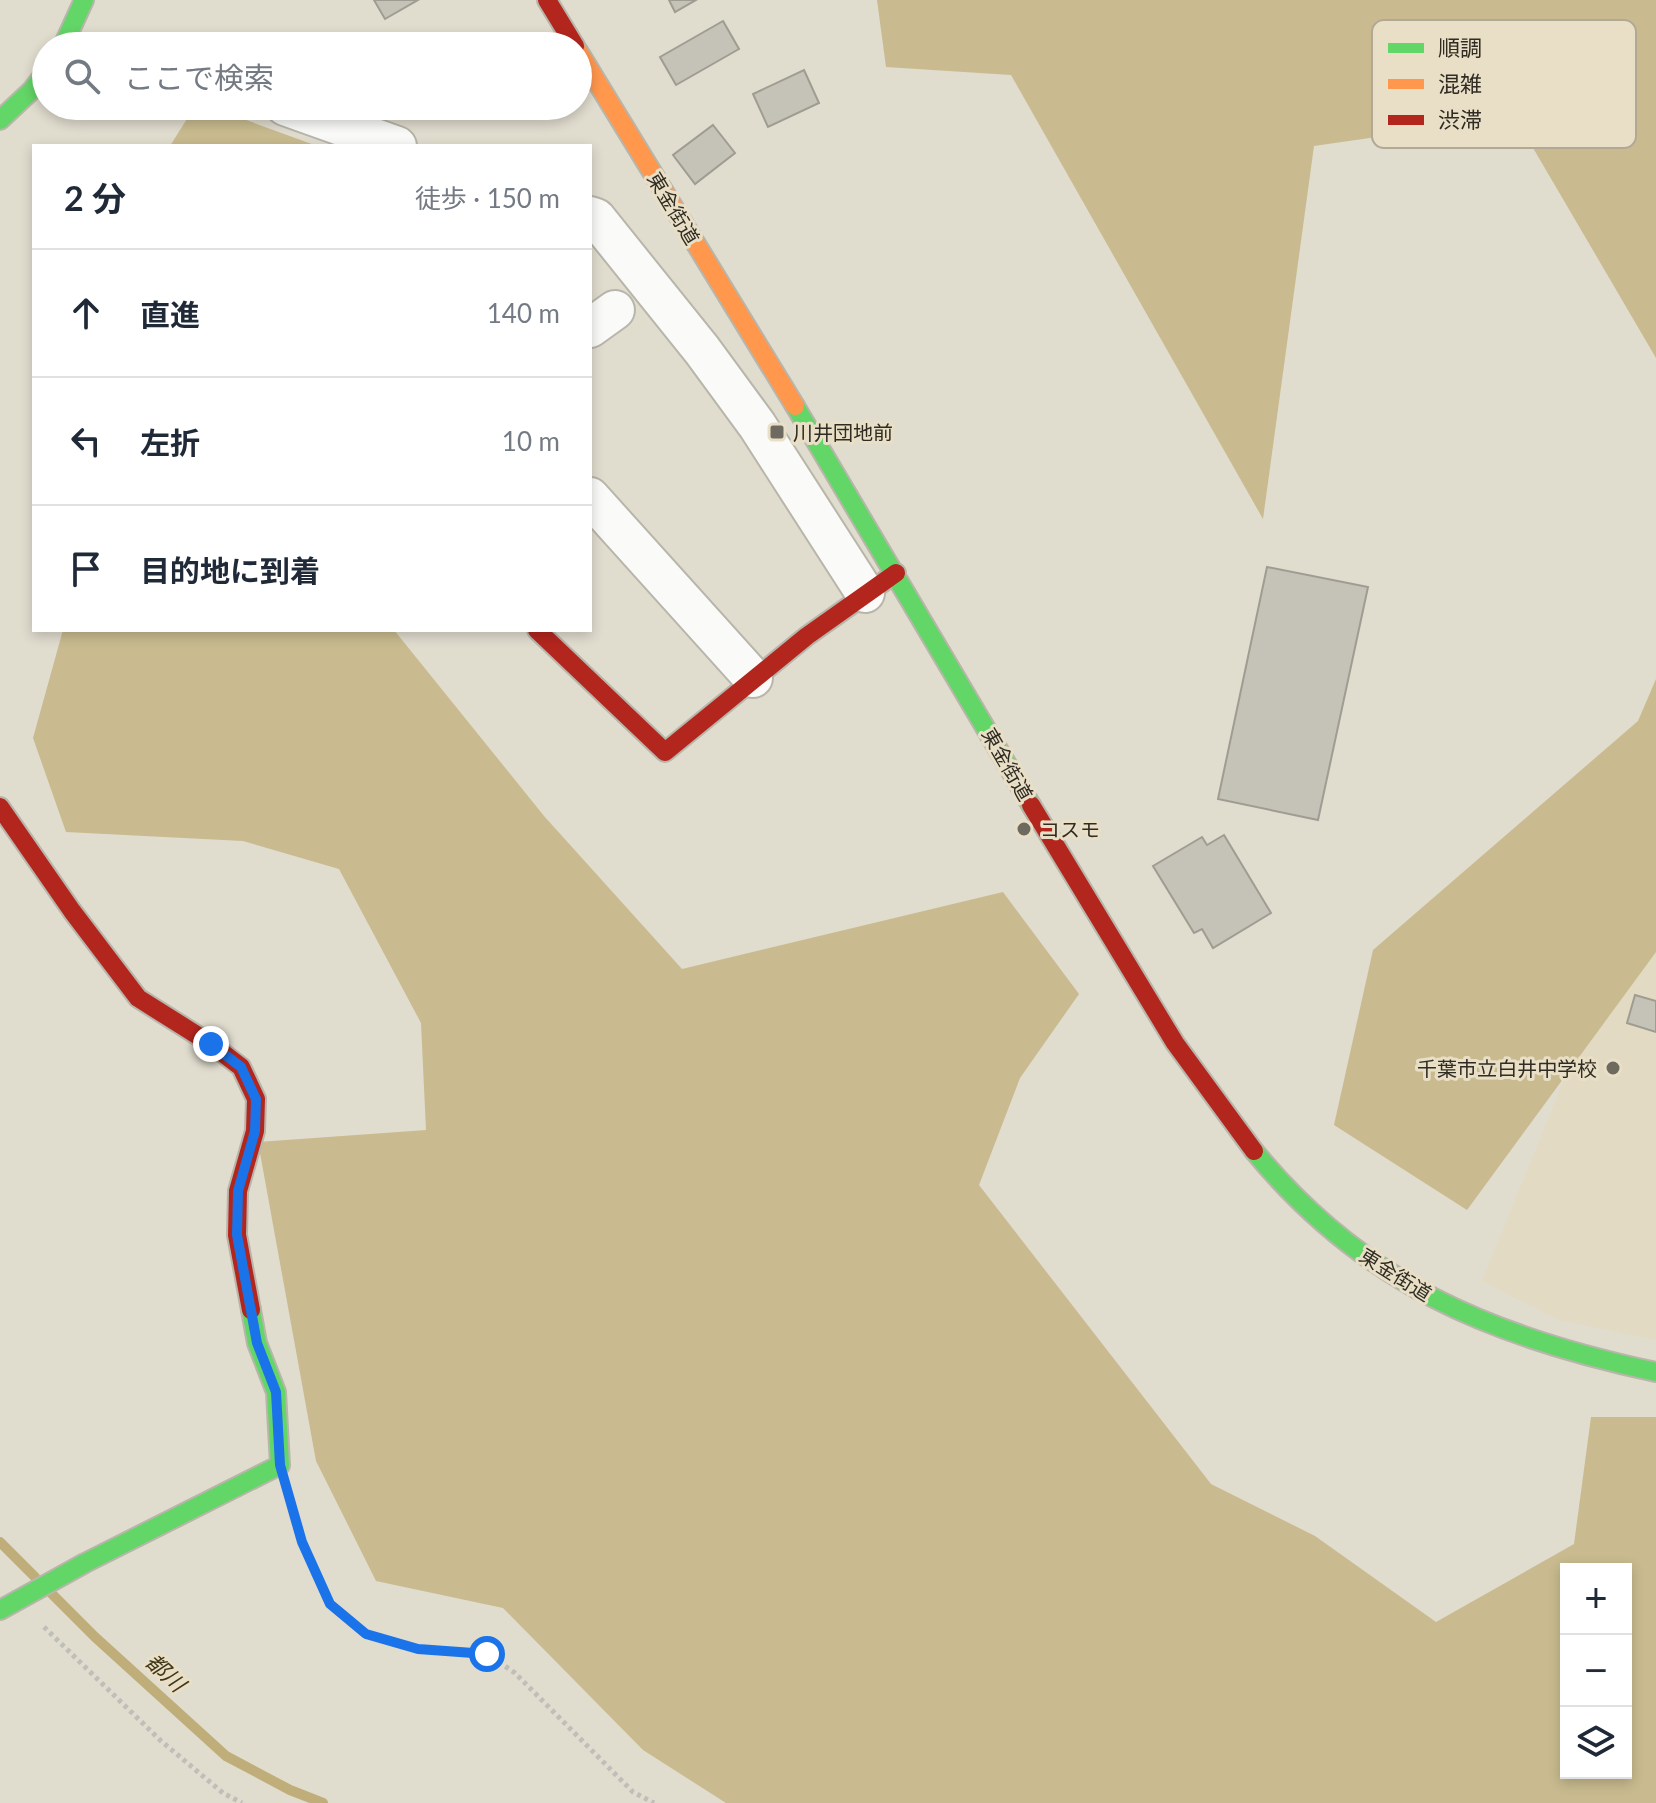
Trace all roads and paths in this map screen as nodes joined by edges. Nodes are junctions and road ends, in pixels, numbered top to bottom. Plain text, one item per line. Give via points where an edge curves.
1 (84, 0) edge
2 (547, 0) edge
3 (69, 32) edge
4 (566, 32) edge
5 (592, 74) edge
6 (32, 87) edge
7 (0, 120) edge
8 (324, 120) edge
9 (391, 144) edge
10 (592, 217) edge
11 (592, 499) edge
12 (896, 573) junction
13 (865, 593) junction
14 (539, 632) edge
15 (753, 678) junction
16 (0, 807) edge
17 (1656, 1372) edge
18 (280, 1465) junction
19 (17, 1601) junction
20 (0, 1610) edge
21 (242, 1803) edge
22 (654, 1803) edge

1 - 3 main road
2 - 4 main road
5 - 12 main road, 東金街道
6 - 7 main road
8 - 9 street
10 - 13 street via 757,425
11 - 15 street
12 - 13 main road
12 - 17 main road, 東金街道 via 1156,1017 1284,1186 1337,1236 1456,1310 1599,1361
13 - 15 main road
14 - 15 main road via 665,752
16 - 18 main road via 138,998 241,1067 256,1099 255,1131 238,1191 237,1235 257,1343 276,1392
18 - 19 main road
18 - 22 path via 302,1542 330,1604 366,1634 418,1649 487,1654 515,1673 633,1792
19 - 20 main road
19 - 21 path via 160,1740

